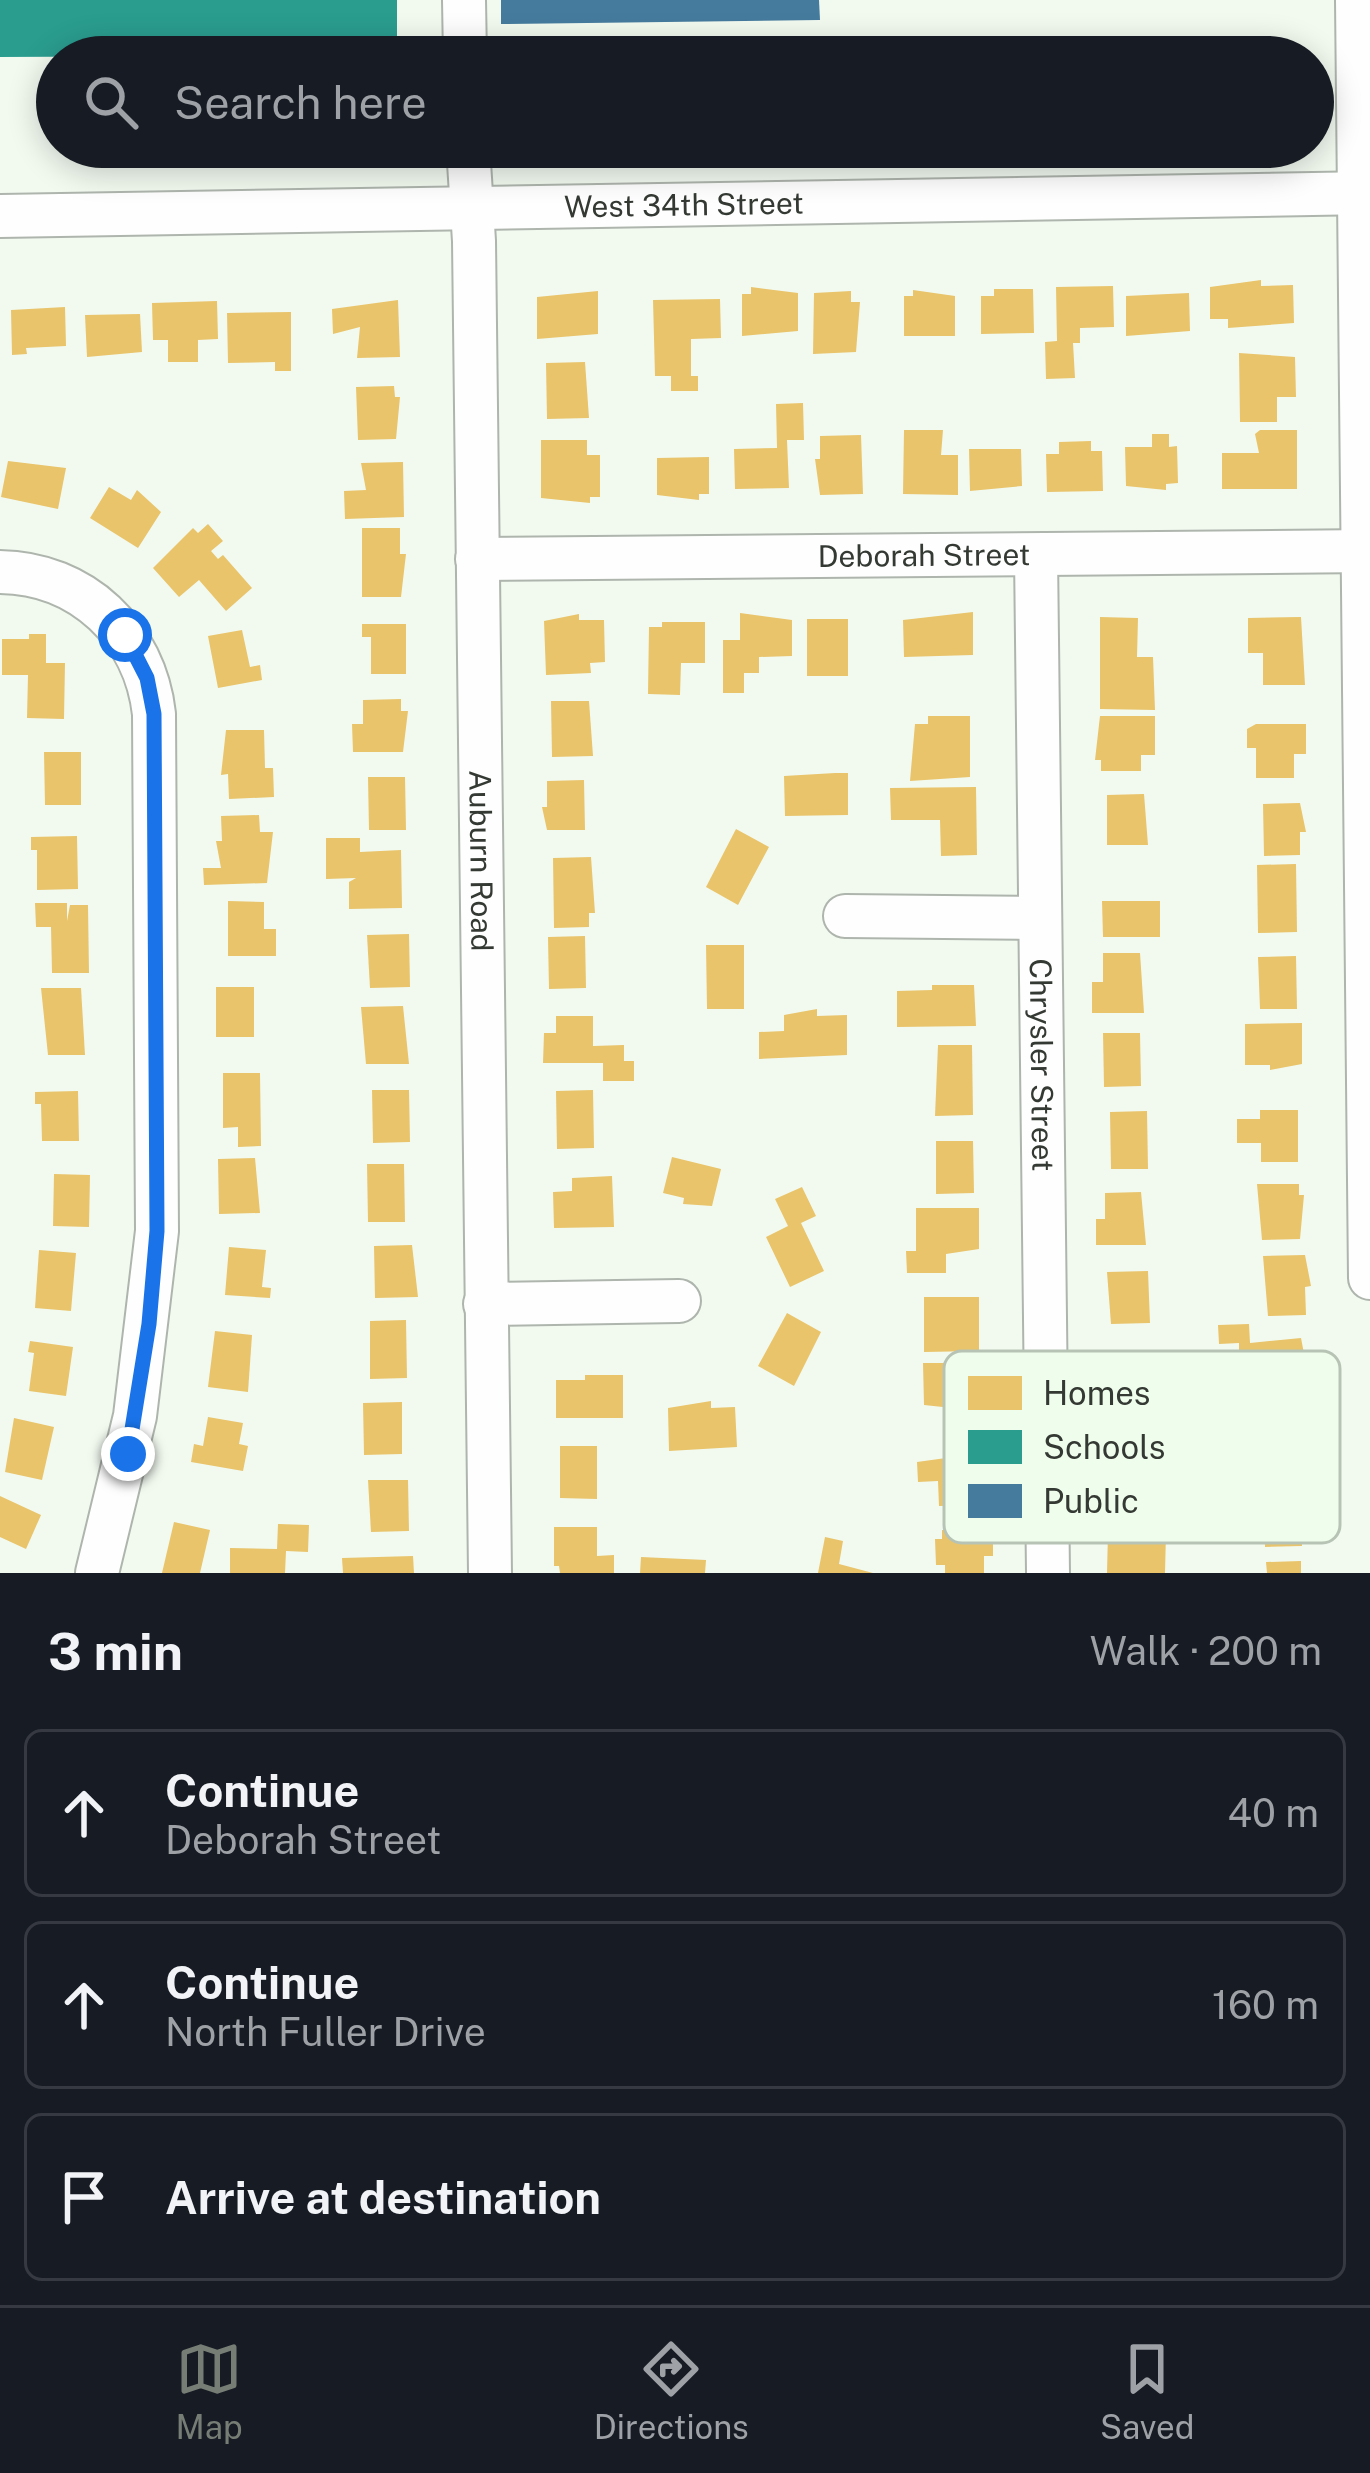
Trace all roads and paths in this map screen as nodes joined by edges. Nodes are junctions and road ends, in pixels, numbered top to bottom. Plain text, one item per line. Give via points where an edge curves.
1 (464, 0) edge
2 (1357, 0) edge
3 (465, 36) edge
4 (469, 168) edge
5 (1365, 193) edge
6 (471, 209) junction
7 (0, 216) edge
8 (1367, 551) edge
9 (1036, 555) junction
10 (477, 559) junction
11 (0, 572) edge
12 (845, 916) dead end
13 (1040, 918) junction
14 (1370, 1278) edge
15 (679, 1301) dead end
16 (485, 1304) junction
17 (1045, 1351) edge
18 (1048, 1543) edge
19 (97, 1573) edge
20 (490, 1573) edge
21 (1048, 1573) edge

1 - 3 street
2 - 5 street
4 - 6 street, Auburn Road
5 - 6 street, West 34th Street
5 - 8 street
6 - 7 street, West 34th Street
6 - 10 street, Auburn Road
8 - 9 street, Deborah Street
8 - 14 street
9 - 10 street, Deborah Street
9 - 13 street, Chrysler Street
10 - 16 street, Auburn Road
11 - 19 street via 70,587 125,635 152,701 153,1284 135,1416
12 - 13 street
13 - 17 street, Chrysler Street
15 - 16 street
16 - 20 street, Auburn Road
18 - 21 street, Chrysler Street

